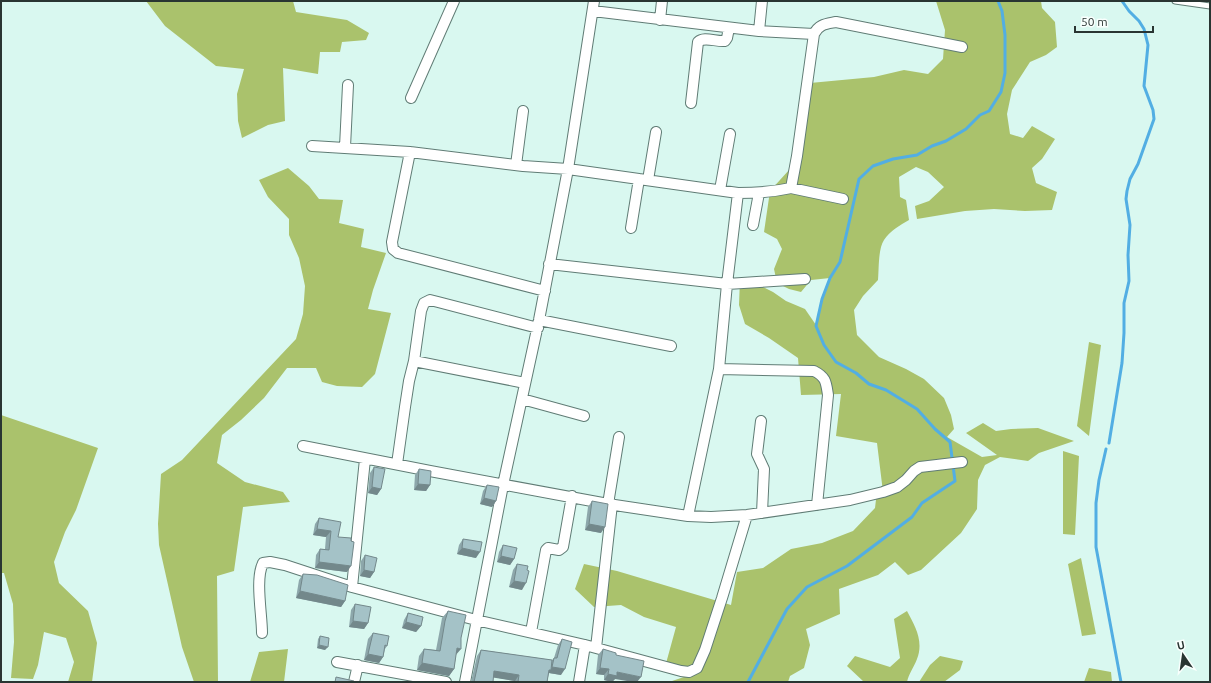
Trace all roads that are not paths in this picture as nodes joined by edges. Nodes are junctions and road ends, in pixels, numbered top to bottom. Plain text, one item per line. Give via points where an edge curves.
1 (454, 1) edge
2 (662, 1) edge
3 (762, 1) edge
4 (1175, 1) edge
5 (593, 4) edge
6 (1210, 6) edge
7 (660, 20) junction
8 (728, 28) junction
9 (759, 31) junction
10 (814, 34) junction
11 (962, 47) dead end
12 (348, 85) dead end
13 (410, 98) dead end
14 (691, 103) dead end
15 (523, 111) dead end
16 (656, 132) dead end
17 (730, 134) dead end
18 (312, 146) dead end
19 (345, 147) junction
20 (410, 152) junction
21 (516, 165) junction
22 (568, 169) junction
23 (644, 179) junction
24 (791, 188) junction
25 (720, 190) junction
26 (738, 193) junction
27 (759, 193) junction
28 (842, 199) dead end
29 (754, 225) dead end
30 (631, 228) dead end
31 (550, 264) junction
32 (805, 279) dead end
33 (727, 284) junction
34 (544, 291) junction
35 (538, 324) junction
36 (671, 346) dead end
37 (414, 361) junction
38 (719, 369) junction
39 (525, 383) junction
40 (522, 399) junction
41 (584, 416) dead end
42 (761, 421) dead end
43 (619, 437) dead end
44 (303, 446) dead end
45 (365, 459) junction
46 (962, 462) dead end
47 (397, 464) junction
48 (503, 485) junction
49 (572, 496) junction
50 (610, 504) junction
51 (817, 505) junction
52 (762, 513) junction
53 (747, 515) junction
54 (688, 516) junction
55 (352, 587) junction
56 (476, 620) junction
57 (531, 632) junction
58 (262, 633) dead end
59 (585, 645) junction
60 (596, 648) junction
61 (337, 662) dead end
62 (358, 665) junction
63 (354, 682) edge
64 (446, 682) edge
65 (465, 682) edge
66 (579, 682) edge

1 - 13 street
2 - 7 street
3 - 9 street
4 - 6 lane
5 - 7 street
5 - 22 street
7 - 8 street
8 - 9 street
8 - 14 street via 725,41 704,39 698,42
9 - 10 street
10 - 11 street via 820,26 836,22
10 - 24 street
12 - 19 street
15 - 21 street
16 - 23 street
17 - 25 street
18 - 19 street
19 - 20 street
20 - 21 street
20 - 34 street via 392,242 393,249 398,253
21 - 22 street
22 - 23 street
22 - 31 street
23 - 25 street
23 - 30 street
24 - 27 street
24 - 28 street
25 - 26 street
26 - 27 street
26 - 33 street
27 - 29 street
31 - 33 street
31 - 34 street
32 - 33 street
33 - 38 street
34 - 35 street
35 - 36 street
35 - 37 street via 430,300 424,303 421,311
35 - 39 street
37 - 39 street
37 - 47 street
38 - 51 street via 814,372 822,375 828,395
38 - 54 street
39 - 40 street
40 - 41 street
40 - 48 street
42 - 52 street via 757,454 764,469
43 - 50 street
44 - 45 street
45 - 47 street
45 - 55 street
46 - 51 street via 920,467 897,487 884,492
47 - 48 street
48 - 49 street
48 - 56 street
49 - 50 street
49 - 57 street via 563,547 559,550 546,550
50 - 54 street
50 - 60 street
51 - 52 street
52 - 53 street
53 - 54 street
53 - 60 street via 722,598 697,668 689,672 681,671
55 - 56 street
55 - 58 street via 285,565 264,563 260,569 259,592
56 - 57 street
56 - 65 street
57 - 59 street
59 - 60 street
59 - 66 street
61 - 62 street
62 - 63 street
62 - 64 street

